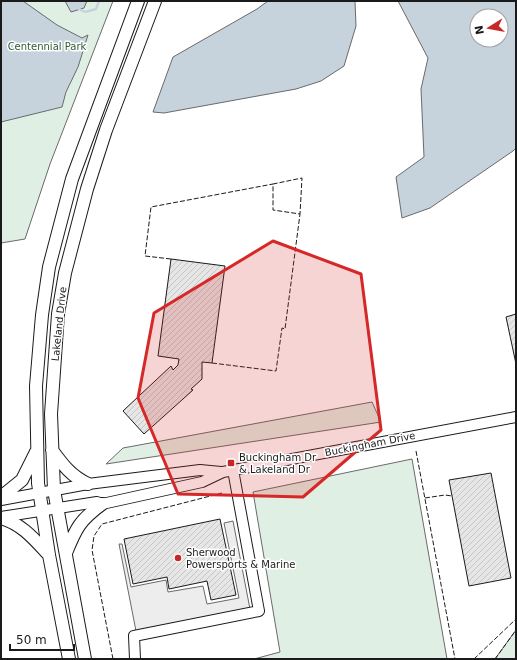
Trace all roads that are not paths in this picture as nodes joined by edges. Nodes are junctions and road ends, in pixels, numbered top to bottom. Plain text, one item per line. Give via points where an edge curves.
1 (138, 1) edge
2 (155, 1) edge
3 (516, 417) edge
4 (52, 450) junction
5 (37, 451) junction
6 (228, 471) junction
7 (88, 484) junction
8 (54, 490) junction
9 (40, 492) junction
10 (1, 498) edge
11 (102, 504) junction
12 (57, 509) junction
13 (43, 511) junction
14 (1, 517) edge
15 (66, 553) junction
16 (49, 555) junction
17 (69, 659) edge
18 (85, 659) edge
19 (136, 659) edge

1 - 5 main road, Lakeland Drive via 72,179 49,268 36,386
2 - 4 main road, Lakeland Drive via 101,145 65,273 57,329 51,414
3 - 6 street, Buckingham Drive
4 - 7 main road via 65,468 77,479
4 - 8 main road, Lakeland Drive
5 - 9 main road, Lakeland Drive
5 - 10 main road via 22,480
6 - 7 street, Buckingham Drive via 200,470
6 - 11 street, Buckingham Drive via 202,482
6 - 19 street via 236,492 259,611 134,636
7 - 8 street, Buckingham Drive
8 - 9 street, Buckingham Drive
8 - 12 main road, Lakeland Drive
9 - 10 street, Buckingham Drive
9 - 13 main road, Lakeland Drive
11 - 12 street, Buckingham Drive via 97,502
11 - 15 main road via 84,517
12 - 13 street, Buckingham Drive
12 - 15 main road, Lakeland Drive
13 - 14 street, Buckingham Drive
13 - 16 main road, Lakeland Drive
14 - 16 main road via 14,521
15 - 18 main road, Lakeland Drive
16 - 17 main road, Lakeland Drive

